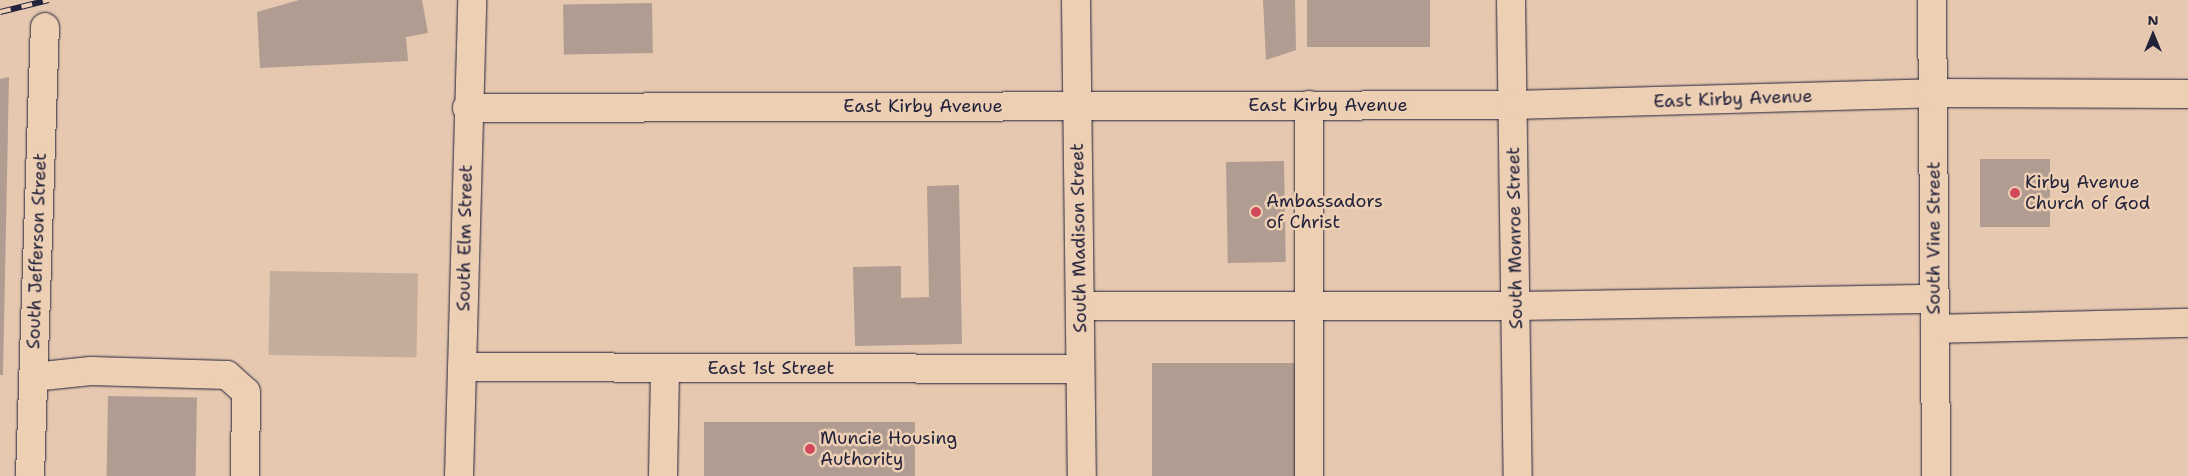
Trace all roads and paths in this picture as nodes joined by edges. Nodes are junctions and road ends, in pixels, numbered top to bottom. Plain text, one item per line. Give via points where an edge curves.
1 (472, 0) edge
2 (1076, 0) edge
3 (1511, 0) edge
4 (1932, 0) edge
5 (45, 26) dead end
6 (1933, 94) junction
7 (2188, 94) edge
8 (1309, 105) junction
9 (1513, 105) junction
10 (1078, 106) junction
11 (467, 108) junction
12 (1935, 299) junction
13 (1307, 305) junction
14 (1080, 306) junction
15 (1516, 306) junction
16 (2188, 323) edge
17 (1935, 329) junction
18 (462, 368) junction
19 (666, 368) junction
20 (1080, 369) junction
21 (33, 377) junction
22 (30, 476) edge
23 (245, 476) edge
24 (459, 476) edge
25 (663, 476) edge
26 (1082, 476) edge
27 (1309, 476) edge
28 (1518, 476) edge
29 (1936, 476) edge

1 - 11 street, South Elm Street
2 - 10 street, South Madison Street
3 - 9 street, South Monroe Street
4 - 6 street, South Vine Street
5 - 21 street, South Jefferson Street
6 - 7 street, East Kirby Avenue
6 - 9 street, East Kirby Avenue
6 - 12 street, South Vine Street
8 - 9 street, East Kirby Avenue
8 - 10 street, East Kirby Avenue
8 - 13 street
9 - 15 street, South Monroe Street
10 - 11 street, East Kirby Avenue
10 - 14 street, South Madison Street
11 - 18 street, South Elm Street
12 - 15 street
12 - 17 street, South Vine Street
13 - 14 street
13 - 15 street
13 - 27 street
14 - 20 street, South Madison Street
15 - 28 street, South Monroe Street
16 - 17 street
17 - 29 street, South Vine Street
18 - 19 street, East 1st Street
18 - 24 street, South Elm Street
19 - 20 street, East 1st Street
19 - 25 street
20 - 26 street, South Madison Street
21 - 22 street, South Jefferson Street
21 - 23 street via 91,370 227,375 246,392

